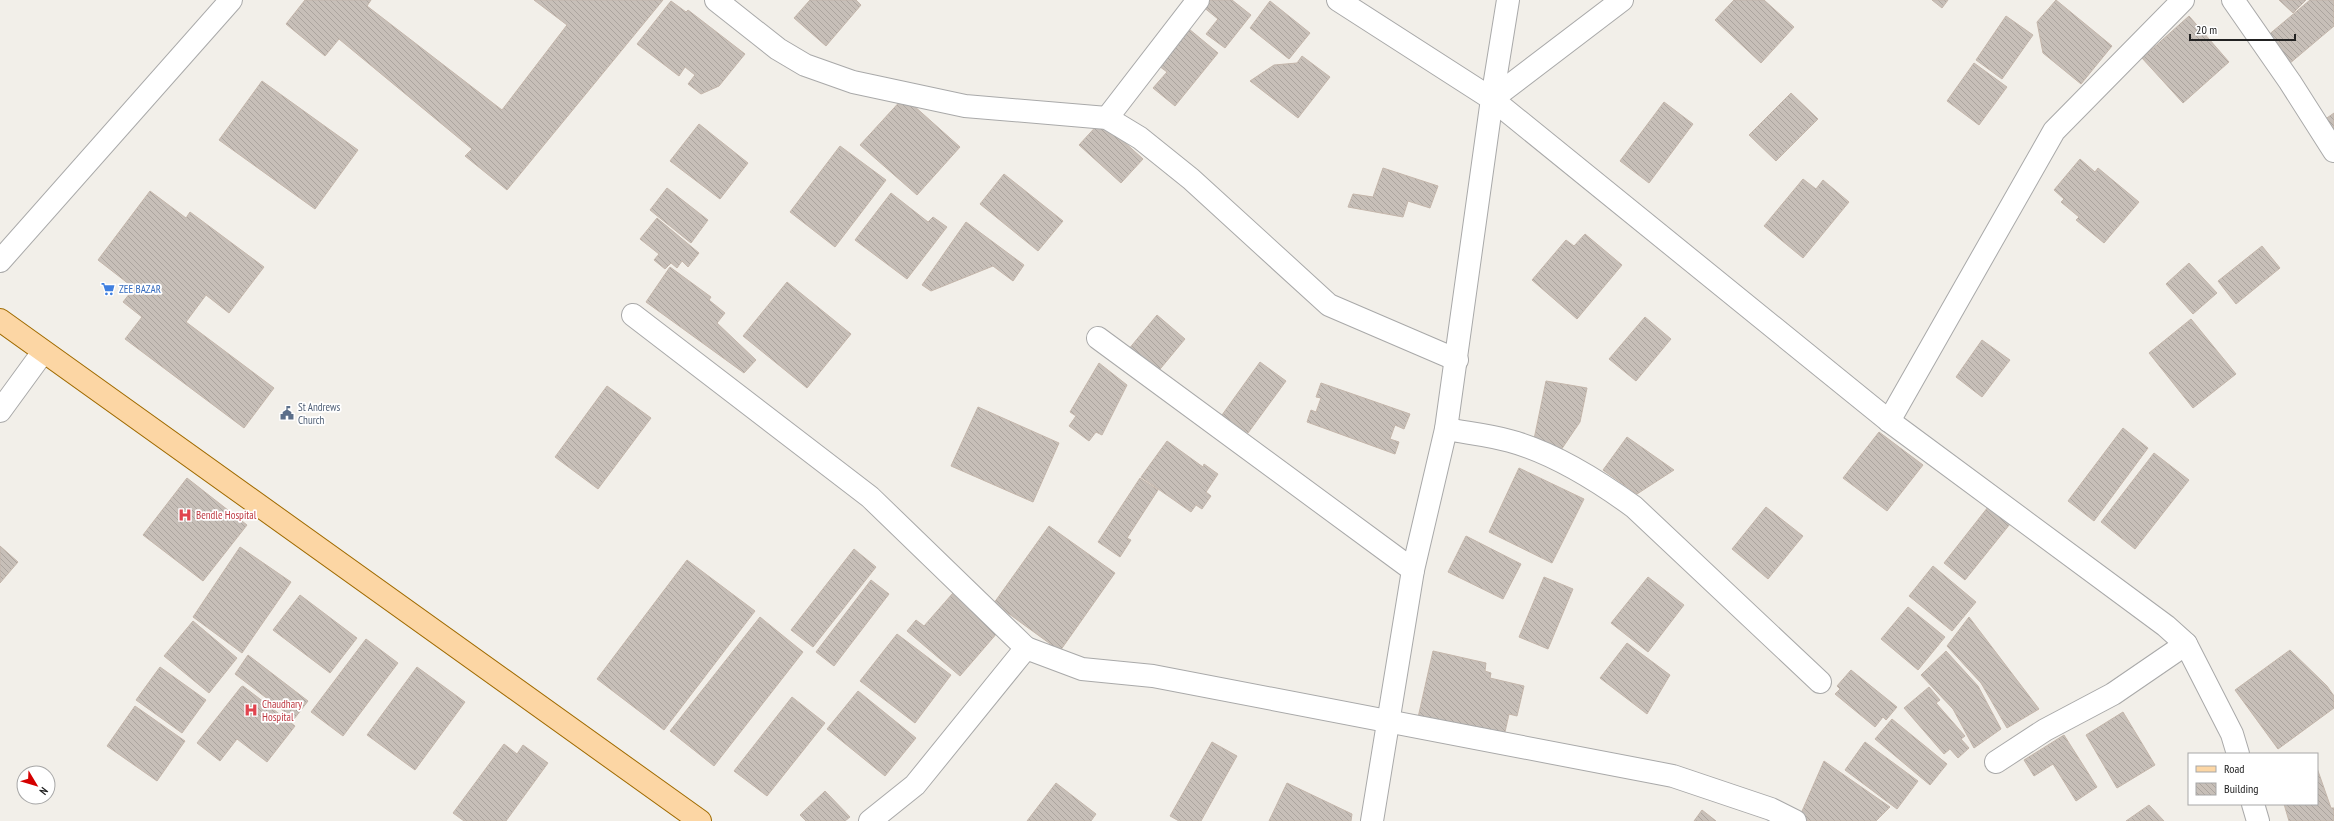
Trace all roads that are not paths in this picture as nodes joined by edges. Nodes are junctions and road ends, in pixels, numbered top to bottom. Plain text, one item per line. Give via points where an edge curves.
1 (231, 0) edge
2 (716, 0) edge
3 (1198, 0) edge
4 (1338, 0) edge
5 (1508, 0) edge
6 (1622, 0) edge
7 (2183, 0) edge
8 (2232, 0) edge
9 (1492, 99) junction
10 (1107, 118) junction
11 (2334, 150) edge
12 (0, 261) edge
13 (633, 315) dead end
14 (0, 320) edge
15 (1098, 338) dead end
16 (43, 352) junction
17 (1457, 360) junction
18 (0, 411) edge
19 (1889, 421) junction
20 (1446, 430) junction
21 (1413, 570) junction
22 (2186, 644) junction
23 (1026, 648) junction
24 (1820, 682) dead end
25 (1388, 721) junction
26 (2238, 753) edge
27 (1996, 762) dead end
28 (2253, 805) edge
29 (700, 821) edge
30 (870, 821) edge
31 (1372, 821) edge
32 (1795, 821) edge
33 (2258, 821) edge

1 - 12 street
2 - 10 street via 778,49 805,64 853,82 965,106
3 - 10 street
4 - 9 street
5 - 9 street
6 - 9 street
7 - 19 street via 2054,131
8 - 11 street
9 - 17 street
9 - 19 street
10 - 17 street via 1140,138 1191,179 1329,305
13 - 23 street via 870,497
14 - 16 main road
15 - 21 street
16 - 18 street
16 - 29 main road
17 - 20 street
19 - 22 street via 2166,626
20 - 21 street
20 - 24 street via 1510,441 1554,458 1608,488 1634,507
21 - 25 street
22 - 26 street via 2232,734
22 - 27 street via 2113,694 2045,730
23 - 25 street via 1082,669 1152,676
23 - 30 street via 915,785
25 - 31 street
25 - 32 street via 1673,776 1771,809
28 - 33 street

